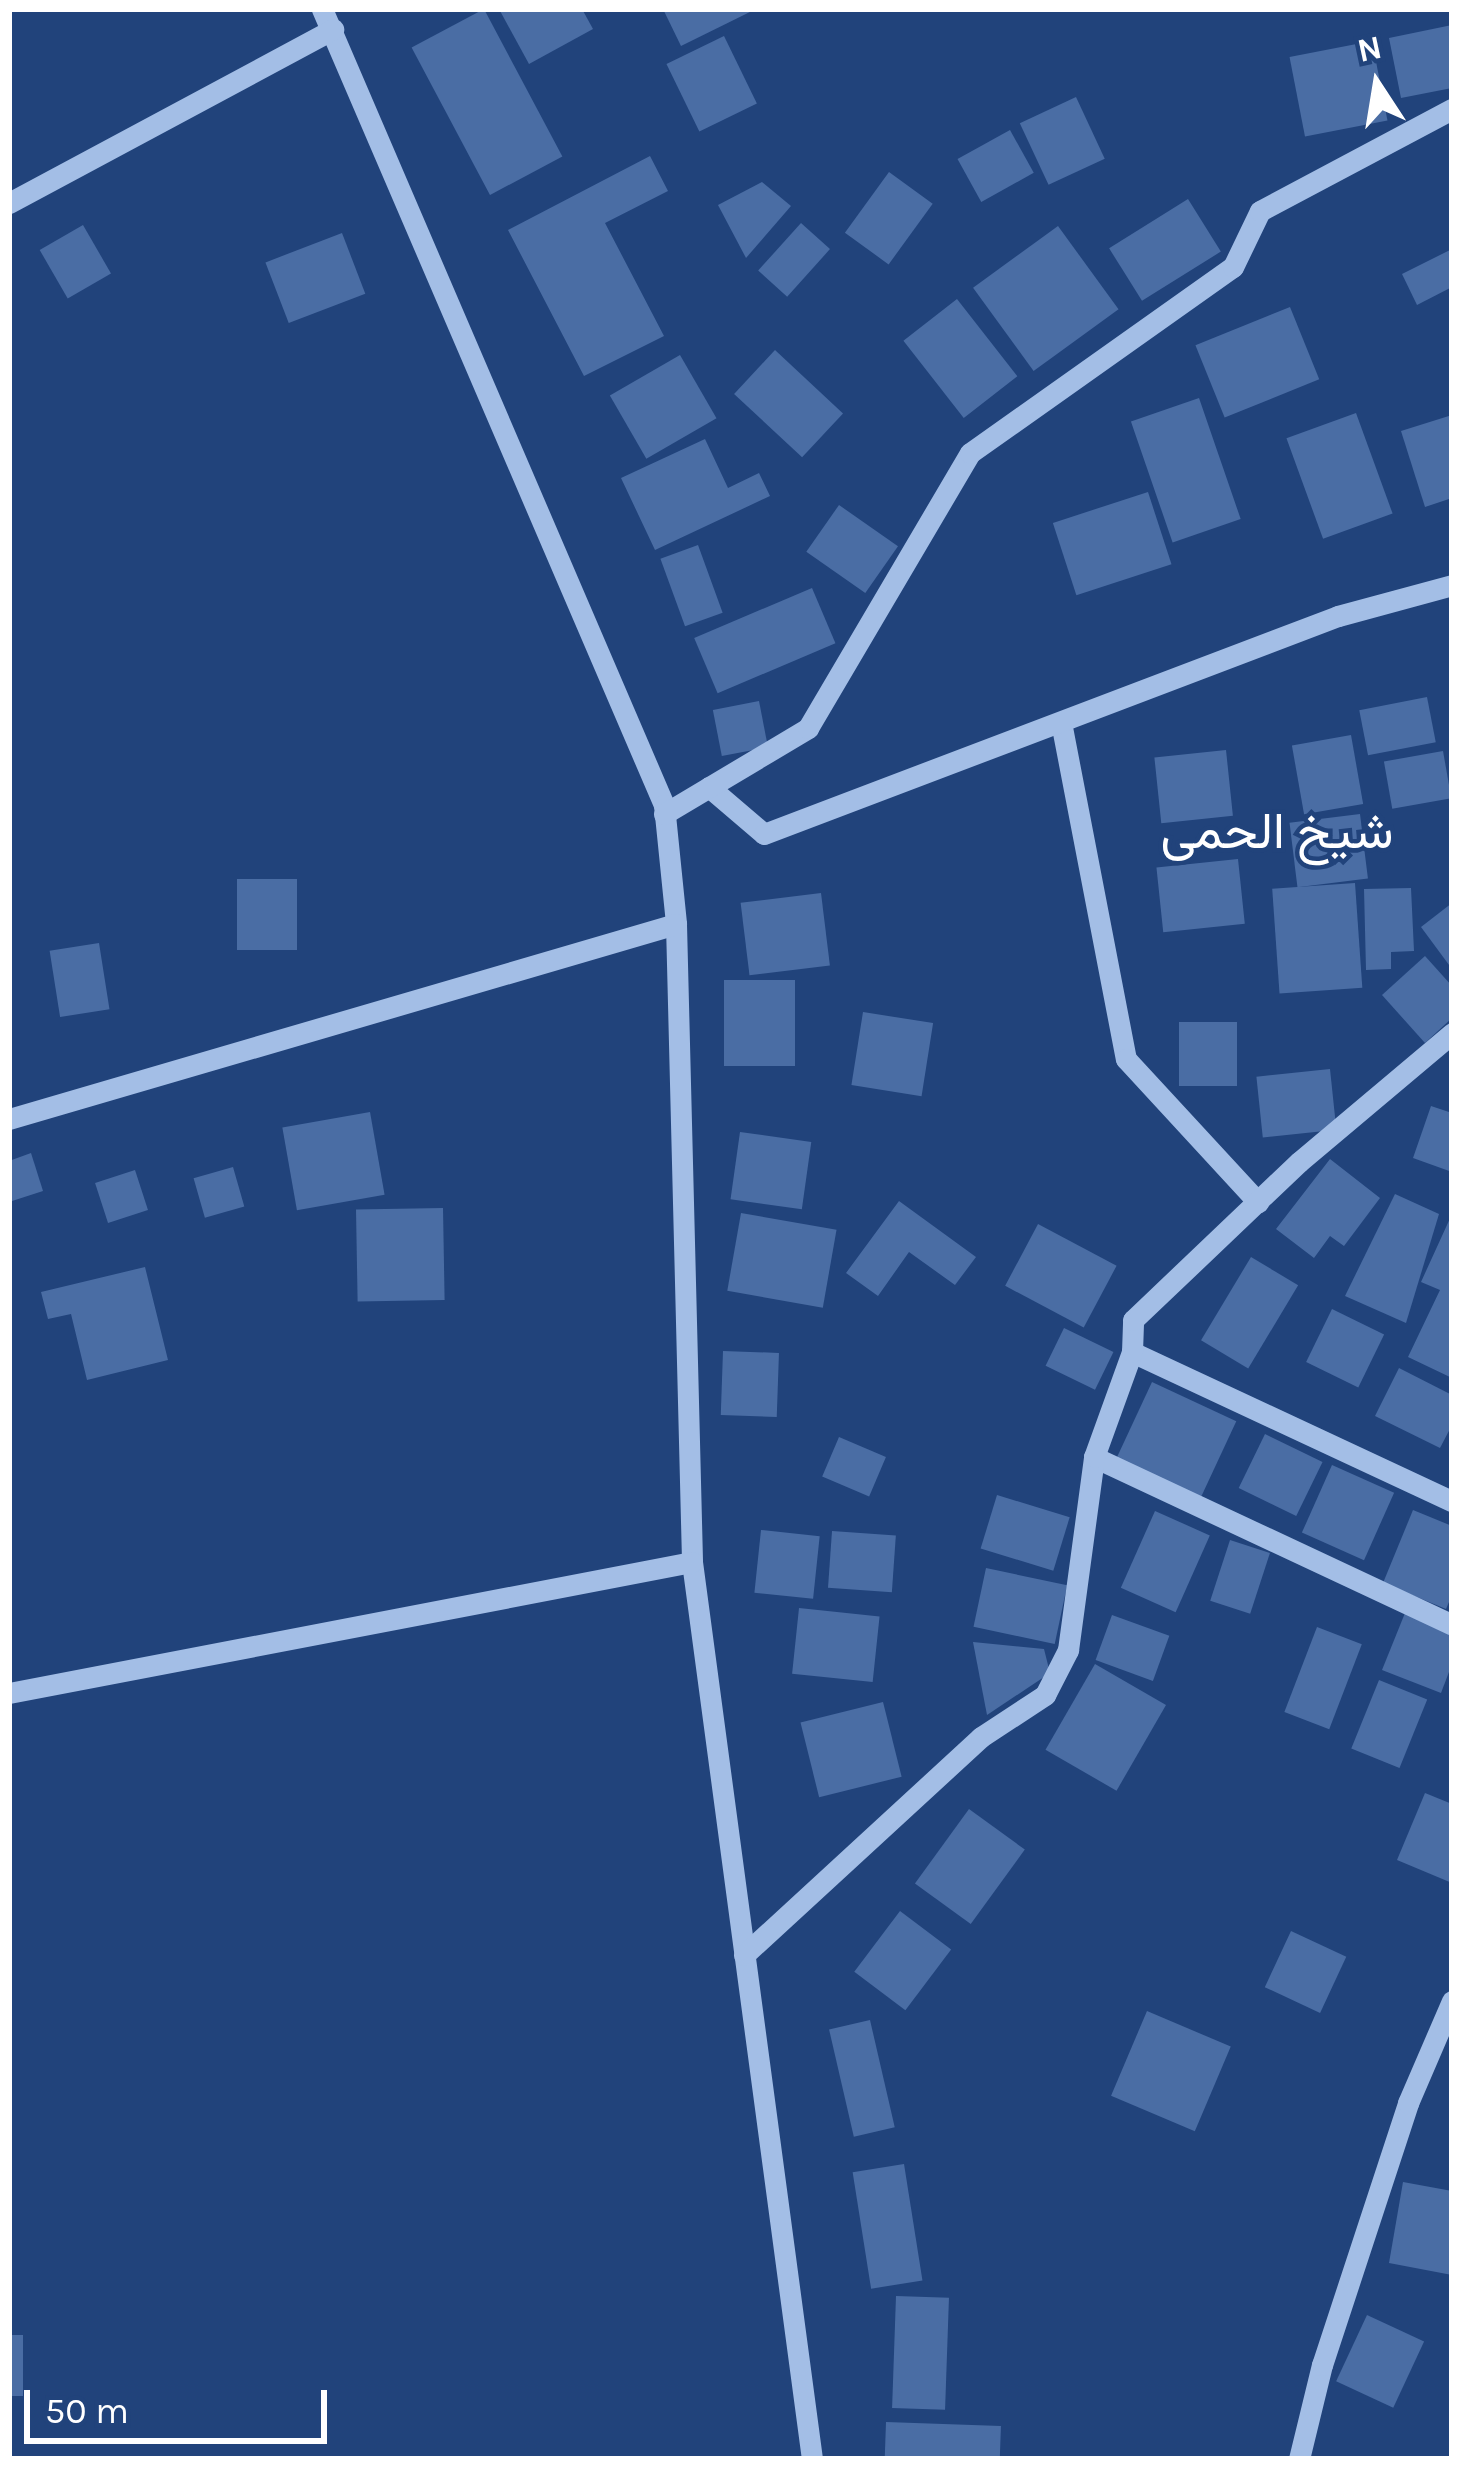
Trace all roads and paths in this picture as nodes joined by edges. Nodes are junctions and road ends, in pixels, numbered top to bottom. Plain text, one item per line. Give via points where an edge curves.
1 (327, 19) edge
2 (1452, 109) edge
3 (9, 203) edge
4 (1452, 585) edge
5 (1061, 722) junction
6 (709, 787) junction
7 (664, 814) junction
8 (676, 924) junction
9 (1452, 1033) edge
10 (9, 1119) edge
11 (1258, 1202) junction
12 (1132, 1352) junction
13 (1094, 1457) junction
14 (1452, 1501) edge
15 (692, 1562) junction
16 (1452, 1624) edge
17 (9, 1694) edge
18 (744, 1954) junction
19 (1452, 2001) edge
20 (812, 2459) edge
21 (1299, 2459) edge

1 - 3 street
1 - 7 street
2 - 6 street via 1260,211 1233,267 970,453 808,728
4 - 5 street via 1338,616
5 - 6 street via 764,834
5 - 11 street via 1126,1059
6 - 7 street
7 - 8 street
8 - 10 street
8 - 15 street
9 - 11 street
11 - 12 street via 1133,1320
12 - 13 street
12 - 14 street
13 - 16 street
13 - 18 street via 1077,1609 1046,1695 981,1736
15 - 17 street
15 - 18 street
18 - 20 street
19 - 21 street via 1408,2102

